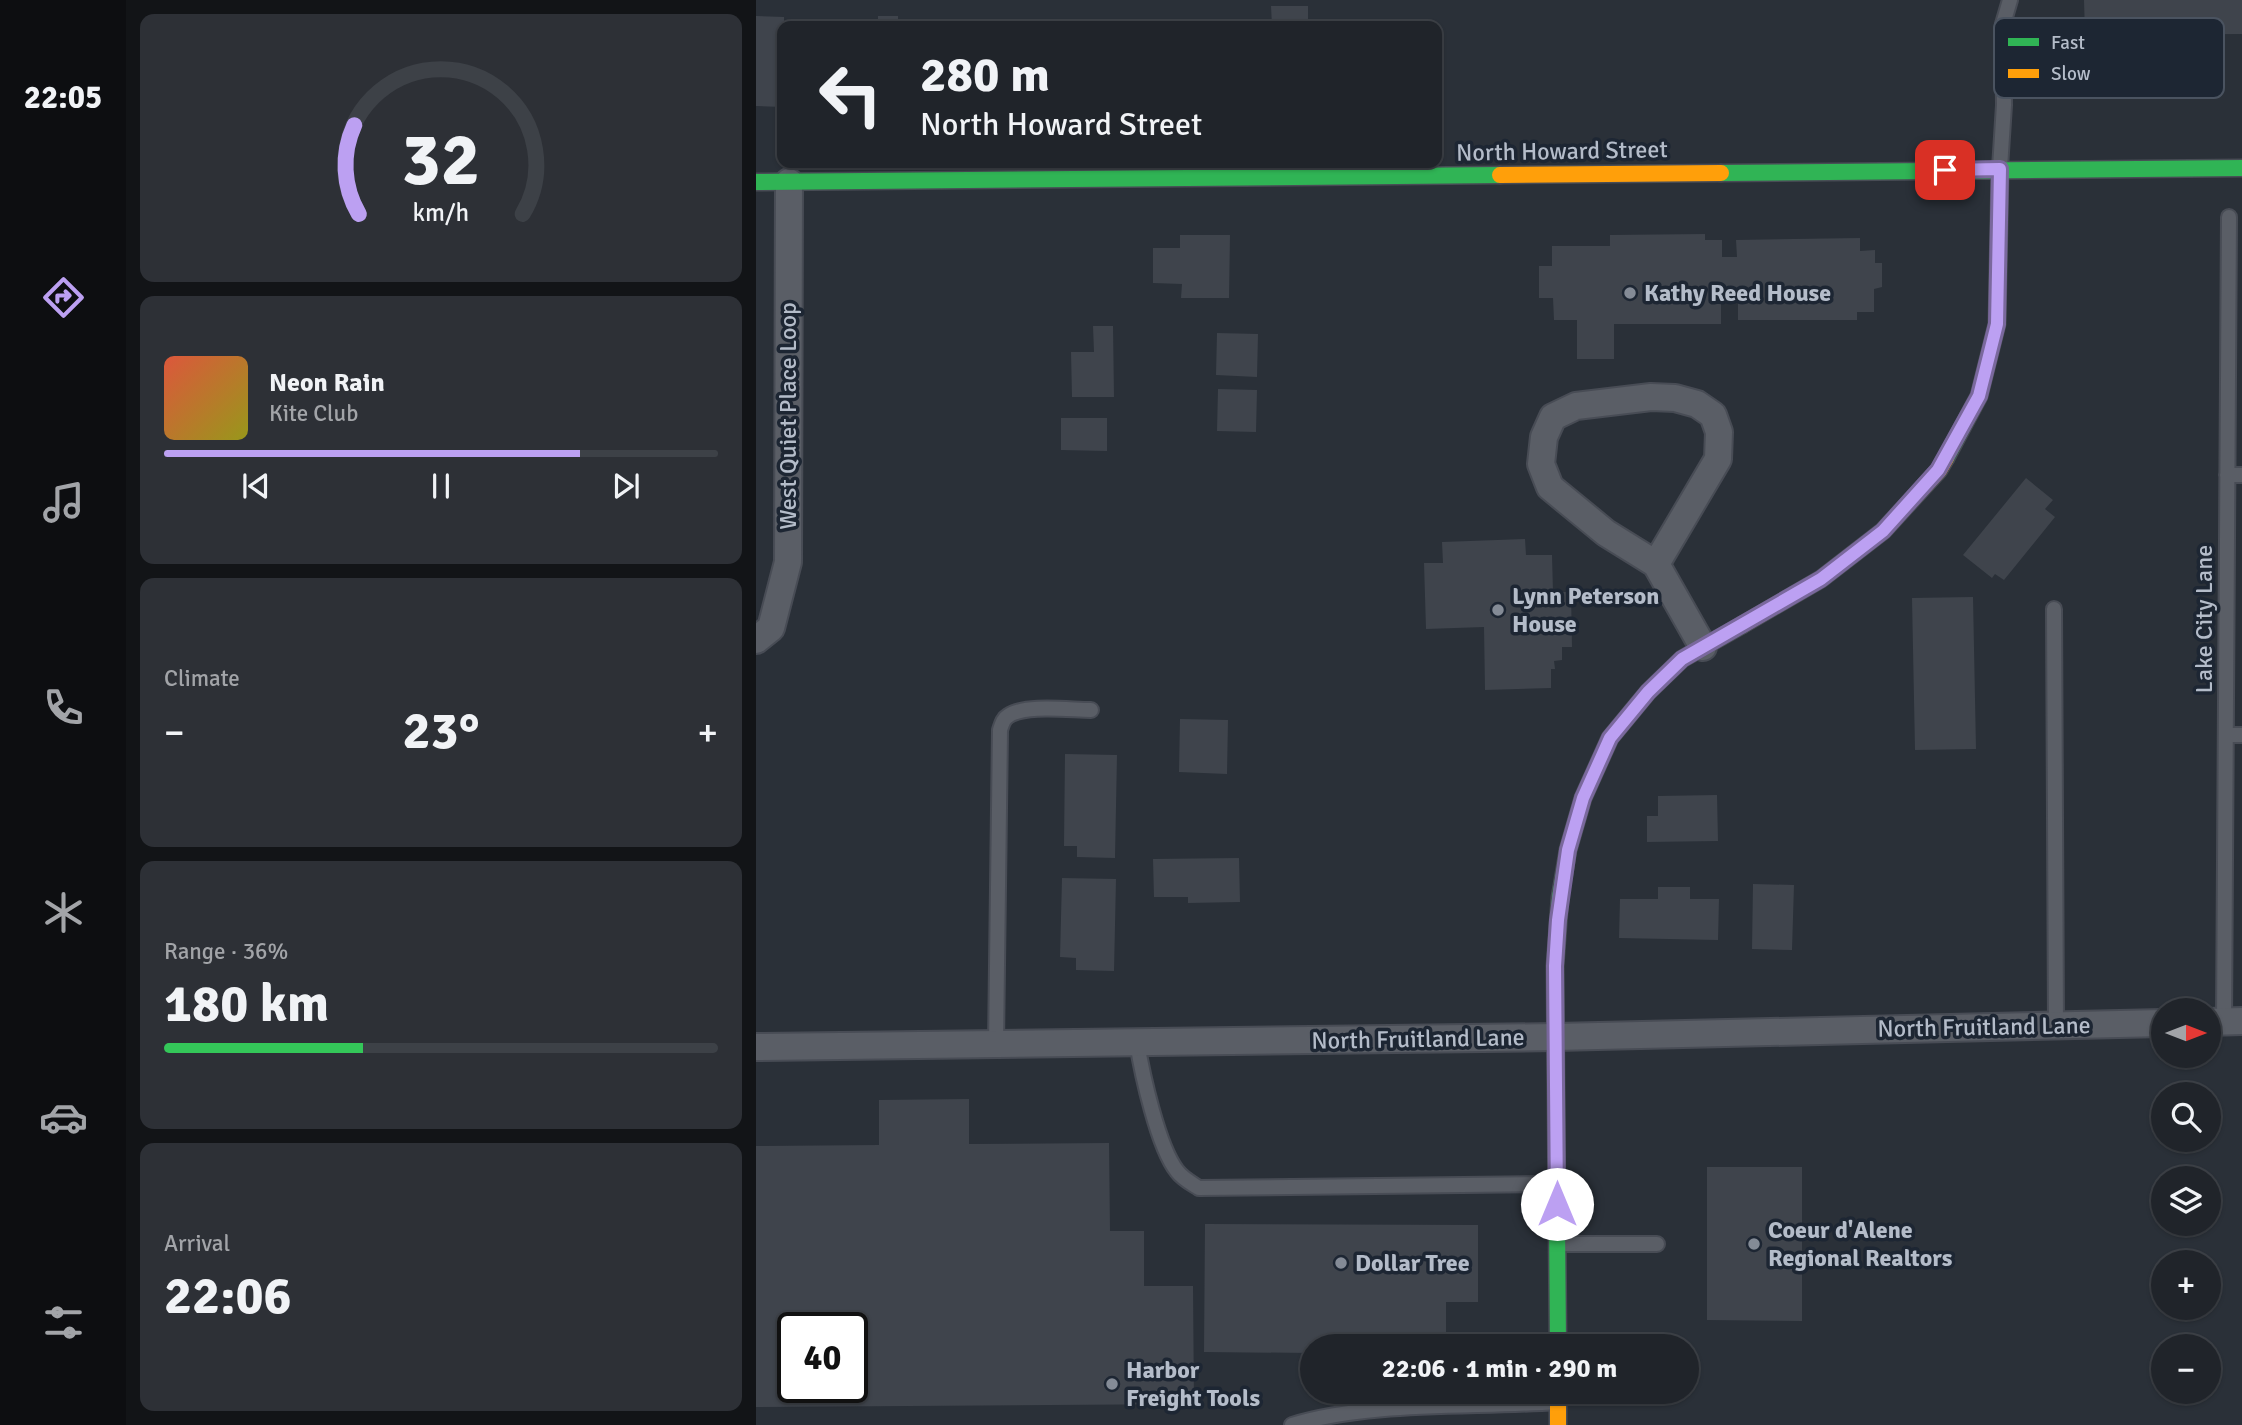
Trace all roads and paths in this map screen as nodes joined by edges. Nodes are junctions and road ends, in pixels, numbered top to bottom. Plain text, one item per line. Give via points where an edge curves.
1 (2010, 0) edge
2 (2005, 18) edge
3 (2004, 98) edge
4 (2242, 168) edge
5 (2000, 169) junction
6 (756, 182) edge
7 (789, 182) junction
8 (2229, 217) dead end
9 (2235, 475) edge
10 (1656, 564) junction
11 (2054, 609) dead end
12 (756, 640) edge
13 (1703, 647) junction
14 (1091, 710) dead end
15 (2226, 735) junction
16 (2242, 736) edge
17 (2225, 1022) edge
18 (2151, 1023) edge
19 (2056, 1026) junction
20 (1556, 1037) junction
21 (1137, 1042) junction
22 (996, 1044) junction
23 (756, 1047) edge
24 (1557, 1184) junction
25 (1557, 1244) junction
26 (1657, 1244) dead end
27 (1558, 1334) edge
28 (1457, 1404) edge
29 (1558, 1404) edge
30 (1292, 1425) edge
31 (1558, 1425) edge

1 - 2 lane
3 - 5 lane
4 - 5 street, North Howard Street
5 - 7 street, North Howard Street
5 - 13 street via 1997,324 1979,396 1938,470 1883,531 1821,579
6 - 7 street, North Howard Street
7 - 12 street, West Quiet Place Loop via 788,562 771,628
8 - 9 lane, Lake City Lane
9 - 15 lane, Lake City Lane
10 - 10 street via 1606,533 1550,487 1541,464 1544,437 1553,416 1576,406 1651,397 1697,404 1713,415 1719,432 1718,460
10 - 13 street
11 - 19 lane
13 - 20 street via 1682,659 1648,692 1610,738 1583,798 1560,897
14 - 22 lane via 1024,710 1009,715 1000,730
15 - 16 lane
15 - 17 lane, Lake City Lane
18 - 19 street, North Fruitland Lane
19 - 20 street, North Fruitland Lane
20 - 21 street, North Fruitland Lane
20 - 24 street
21 - 22 street, North Fruitland Lane
21 - 24 lane via 1164,1145 1175,1169 1199,1188
22 - 23 street, North Fruitland Lane
24 - 25 street
25 - 26 lane
25 - 27 street
28 - 30 lane via 1382,1410
29 - 31 street

